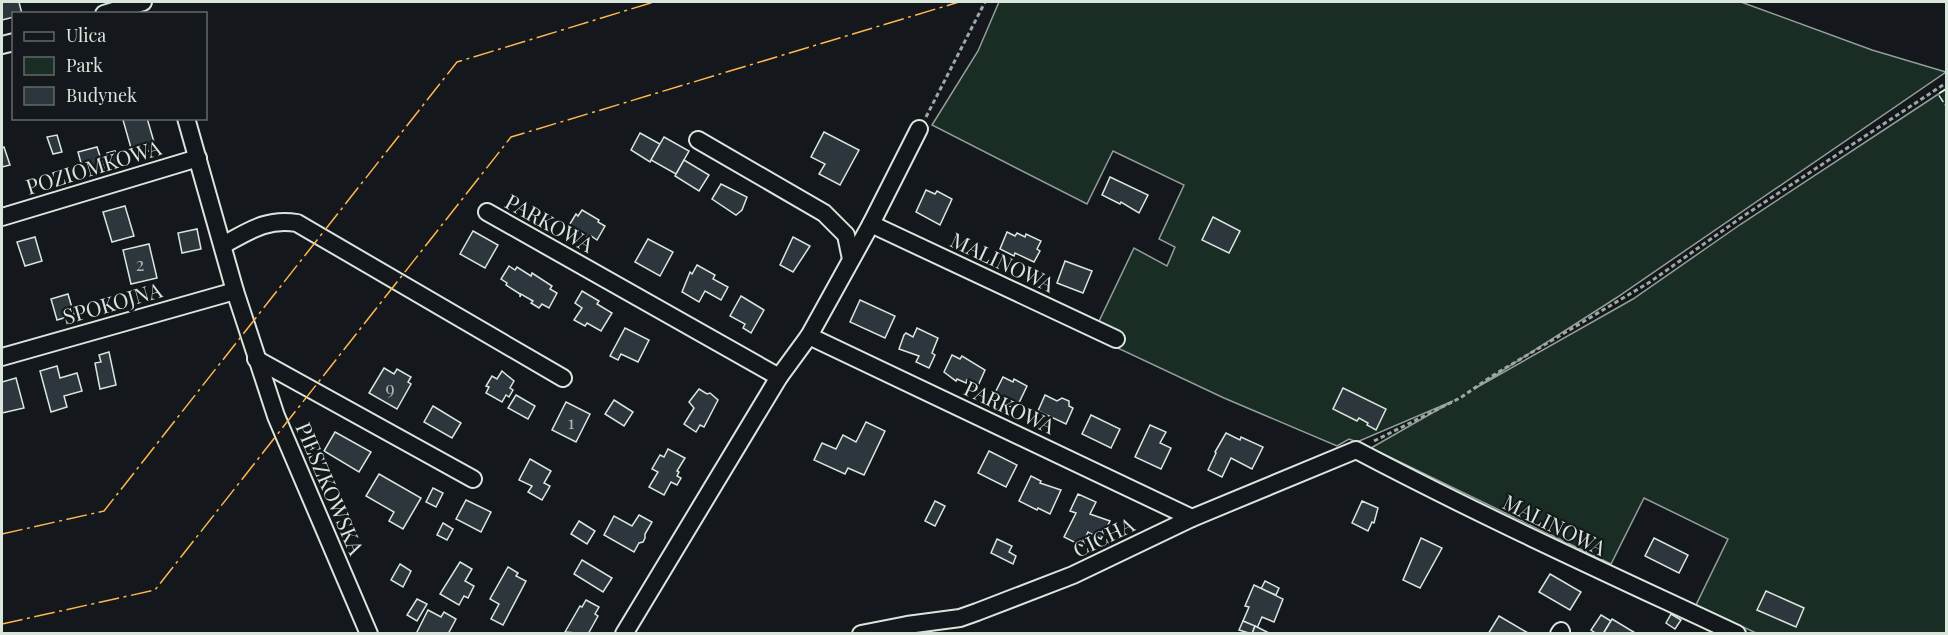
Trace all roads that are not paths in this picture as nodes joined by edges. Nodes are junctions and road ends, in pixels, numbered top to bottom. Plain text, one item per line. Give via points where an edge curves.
1 (143, 2) edge
2 (110, 12) edge
3 (187, 120) edge
4 (919, 129) road end
5 (698, 140) dead end
6 (198, 158) junction
7 (487, 212) dead end
8 (2, 217) edge
9 (871, 224) junction
10 (223, 245) junction
11 (851, 259) junction
12 (235, 291) junction
13 (809, 336) junction
14 (1116, 339) dead end
15 (2, 357) edge
16 (256, 358) junction
17 (779, 377) junction
18 (563, 378) dead end
19 (1356, 450) joint
20 (473, 479) dead end
21 (1192, 518) junction
22 (369, 633) edge
23 (624, 633) edge
24 (861, 633) edge
25 (1737, 633) edge

1 - 2 street
3 - 6 street, PIESZKOWSKA
4 - 9 street
5 - 11 street via 824,213 846,235
6 - 8 street, POZIOMKOWA
6 - 10 street, PIESZKOWSKA
7 - 17 street, PARKOWA
9 - 11 street
9 - 14 street, MALINOWA
10 - 12 street, PIESZKOWSKA
10 - 18 street via 257,226 282,221 297,223
11 - 13 street
12 - 15 street, SPOKOJNA
12 - 16 street, PIESZKOWSKA
13 - 17 street
13 - 21 street, PARKOWA
16 - 20 street, PIESZKOWSKA
16 - 22 street, PIESZKOWSKA via 276,416
17 - 23 street
19 - 21 street, CICHA
19 - 25 street, MALINOWA via 1564,554
21 - 24 street, CICHA via 1073,575 960,618

